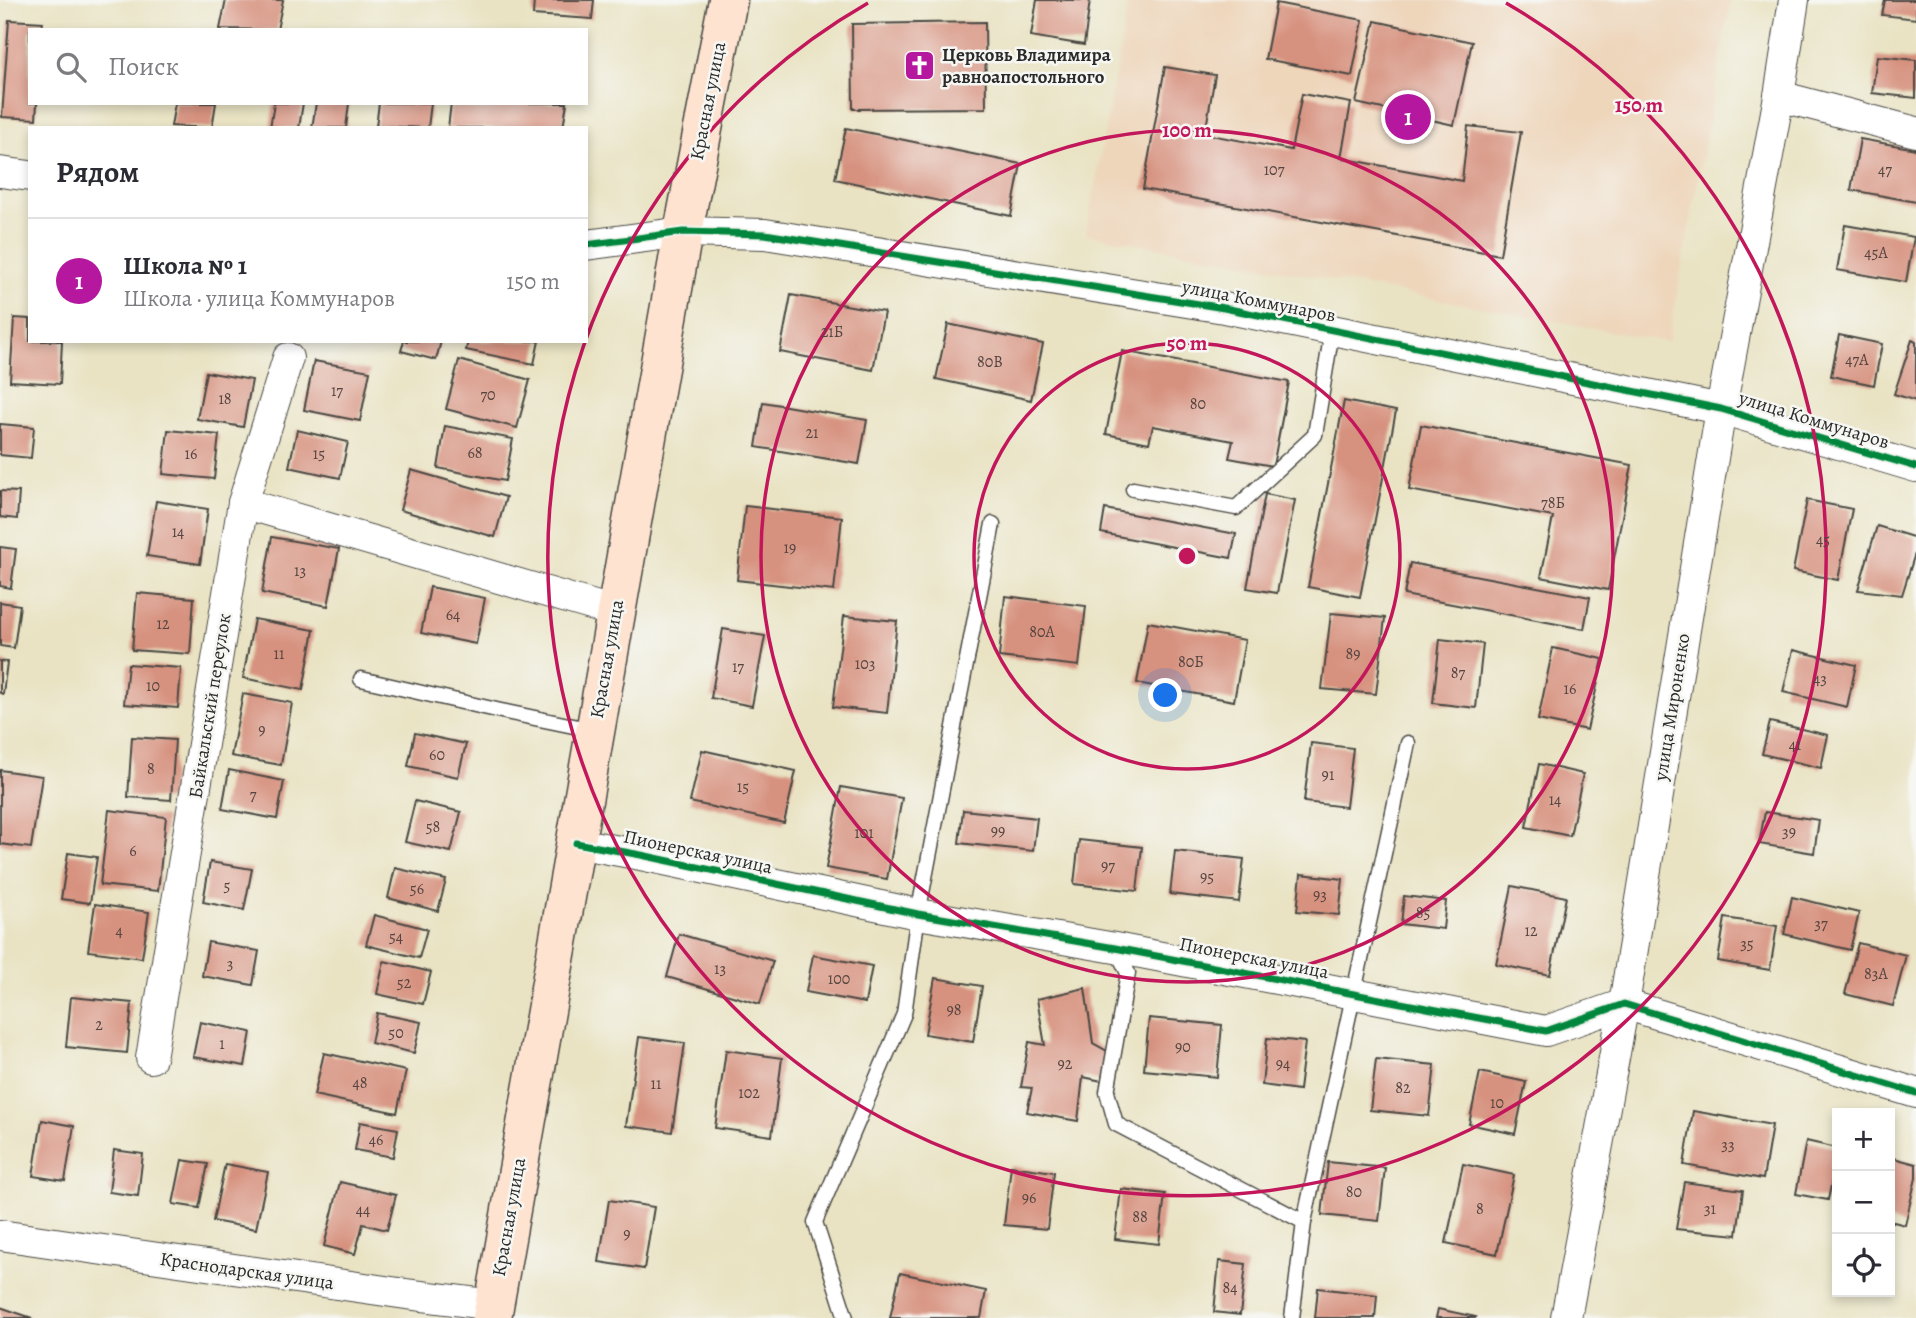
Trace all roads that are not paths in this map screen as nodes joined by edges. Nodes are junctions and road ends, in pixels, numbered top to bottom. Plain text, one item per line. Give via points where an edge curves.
1 (728, 0) edge
2 (1794, 0) edge
3 (1779, 96) junction
4 (1916, 132) edge
5 (0, 172) edge
6 (28, 176) edge
7 (682, 232) junction
8 (588, 245) edge
9 (1332, 331) junction
10 (288, 358) dead end
11 (1721, 409) junction
12 (1916, 467) edge
13 (1133, 489) dead end
14 (243, 503) junction
15 (993, 524) dead end
16 (615, 612) junction
17 (361, 679) dead end
18 (595, 730) junction
19 (1408, 744) dead end
20 (576, 843) junction
21 (918, 914) junction
22 (1115, 948) junction
23 (1353, 993) junction
24 (1623, 1004) junction
25 (151, 1058) dead end
26 (1916, 1093) edge
27 (1304, 1222) junction
28 (0, 1235) edge
29 (493, 1312) edge
30 (846, 1318) edge
31 (1292, 1318) edge
32 (1566, 1318) edge

1 - 7 main road, Красная улица
2 - 3 street, улица Мироненко
3 - 4 street
3 - 11 street, улица Мироненко
5 - 6 street
7 - 8 street, улица Коммунаров
7 - 9 street, улица Коммунаров via 765,233 1224,308
7 - 16 main road, Красная улица
9 - 11 street, улица Коммунаров
9 - 13 lane via 1315,435 1236,508
10 - 14 street, Байкальский переулок
11 - 12 street, улица Коммунаров
11 - 24 street, улица Мироненко
14 - 16 street
14 - 25 street, Байкальский переулок
15 - 21 lane
16 - 18 main road, Красная улица
17 - 18 lane
18 - 20 main road, Красная улица
19 - 23 lane
20 - 21 street, Пионерская улица
20 - 29 main road, Красная улица
21 - 22 street, Пионерская улица
21 - 30 lane via 904,1014 815,1222
22 - 23 street, Пионерская улица
22 - 27 lane via 1128,973 1107,1092 1116,1124
23 - 24 street, Пионерская улица via 1546,1031
23 - 27 lane
24 - 26 street
24 - 32 street, улица Мироненко
27 - 31 lane
28 - 29 street, Краснодарская улица via 393,1292

